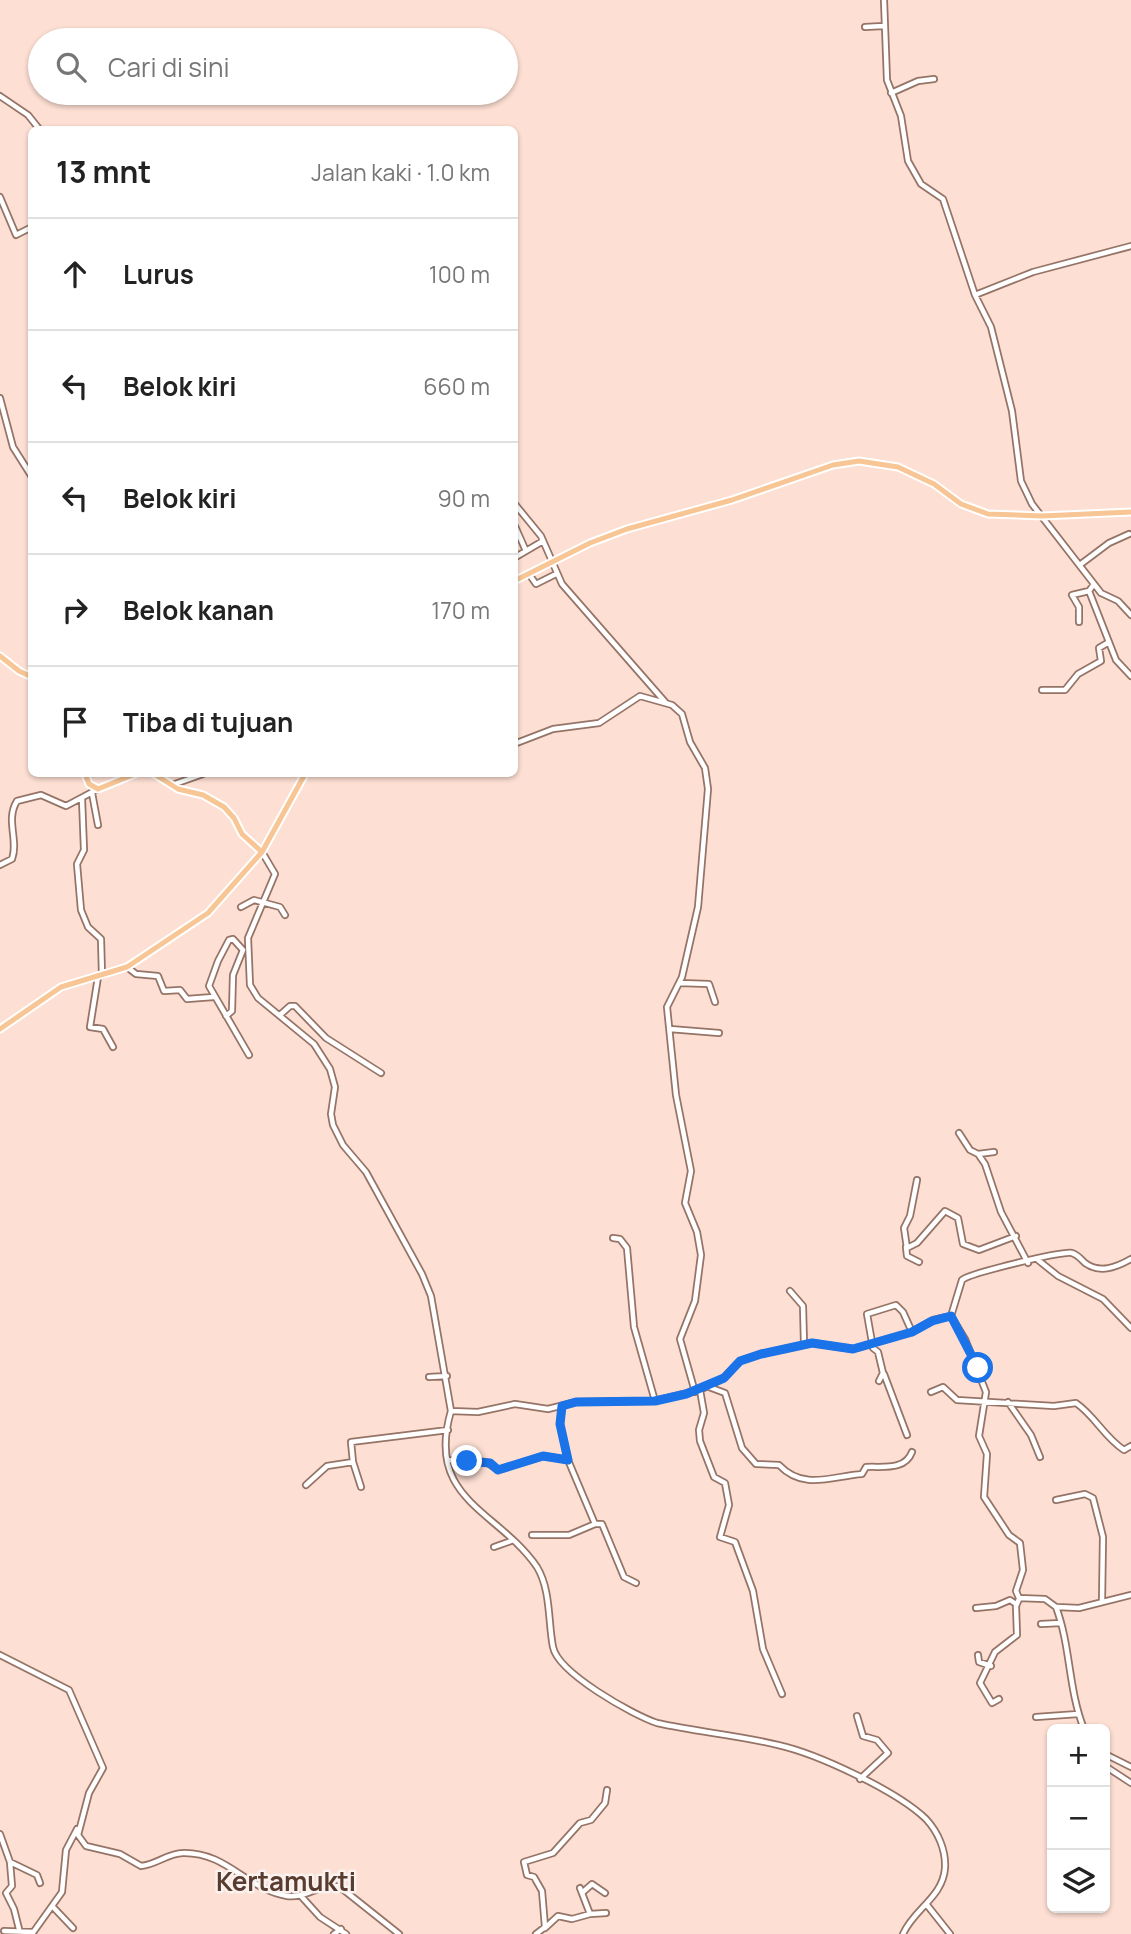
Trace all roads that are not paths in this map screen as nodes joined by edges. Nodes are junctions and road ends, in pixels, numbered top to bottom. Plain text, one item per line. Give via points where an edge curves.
1 (884, 0) edge
2 (883, 26) junction
3 (864, 27) dead end
4 (934, 79) dead end
5 (891, 93) junction
6 (0, 96) edge
7 (37, 126) edge
8 (0, 197) edge
9 (28, 229) edge
10 (1131, 246) edge
11 (975, 295) junction
12 (0, 398) edge
13 (28, 471) edge
14 (518, 507) edge
15 (1131, 512) edge
16 (1042, 516) junction
17 (518, 533) edge
18 (1129, 534) dead end
19 (543, 541) junction
20 (526, 551) junction
21 (518, 556) edge
22 (550, 562) junction
23 (1081, 564) junction
24 (529, 574) junction
25 (556, 574) junction
26 (518, 579) edge
27 (1094, 584) junction
28 (1089, 590) junction
29 (1131, 615) edge
30 (1083, 619) dead end
31 (1109, 642) junction
32 (0, 656) edge
33 (28, 675) edge
34 (1131, 676) edge
35 (1042, 690) dead end
36 (666, 703) junction
37 (518, 742) edge
38 (86, 777) edge
39 (128, 777) edge
40 (159, 777) edge
41 (195, 777) edge
42 (304, 777) edge
43 (172, 785) junction
44 (98, 789) junction
45 (92, 793) junction
46 (82, 799) junction
47 (97, 825) dead end
48 (262, 852) junction
49 (0, 865) edge
50 (262, 901) junction
51 (241, 907) dead end
52 (285, 915) dead end
53 (245, 949) junction
54 (127, 967) junction
55 (100, 977) junction
56 (680, 983) junction
57 (214, 997) junction
58 (715, 1002) dead end
59 (280, 1015) junction
60 (226, 1016) junction
61 (0, 1029) edge
62 (670, 1029) junction
63 (719, 1033) dead end
64 (113, 1047) dead end
65 (249, 1055) dead end
66 (381, 1073) dead end
67 (959, 1133) dead end
68 (994, 1152) dead end
69 (978, 1154) junction
70 (917, 1180) dead end
71 (1016, 1236) junction
72 (614, 1238) dead end
73 (906, 1247) junction
74 (1131, 1259) edge
75 (1038, 1261) junction
76 (919, 1262) dead end
77 (1028, 1263) junction
78 (790, 1291) dead end
79 (951, 1316) junction
80 (1131, 1328) edge
81 (912, 1332) junction
82 (804, 1344) junction
83 (872, 1344) junction
84 (883, 1373) junction
85 (447, 1376) junction
86 (429, 1377) dead end
87 (879, 1381) dead end
88 (708, 1386) junction
89 (698, 1391) junction
90 (931, 1392) dead end
91 (655, 1401) junction
92 (986, 1401) junction
93 (1007, 1402) junction
94 (562, 1406) junction
95 (451, 1411) junction
96 (448, 1430) junction
97 (907, 1435) dead end
98 (1131, 1446) edge
99 (912, 1452) dead end
100 (1040, 1457) dead end
101 (447, 1460) junction
102 (568, 1460) junction
103 (354, 1462) junction
104 (306, 1485) dead end
105 (361, 1487) dead end
106 (1056, 1500) dead end
107 (595, 1524) junction
108 (532, 1535) dead end
109 (511, 1541) junction
110 (494, 1546) dead end
111 (636, 1583) dead end
112 (1131, 1595) edge
113 (1102, 1601) junction
114 (1018, 1602) junction
115 (1056, 1607) junction
116 (976, 1608) dead end
117 (1061, 1623) junction
118 (1041, 1624) dead end
119 (0, 1655) edge
120 (978, 1655) dead end
121 (991, 1666) junction
122 (782, 1694) dead end
123 (999, 1699) dead end
124 (1078, 1714) junction
125 (857, 1716) dead end
126 (1036, 1717) dead end
127 (1082, 1724) edge
128 (1110, 1756) edge
129 (1131, 1767) edge
130 (1110, 1769) edge
131 (860, 1779) junction
132 (1131, 1783) edge
133 (607, 1790) dead end
134 (78, 1828) junction
135 (0, 1834) edge
136 (10, 1862) junction
137 (40, 1883) dead end
138 (605, 1893) dead end
139 (300, 1896) junction
140 (927, 1905) junction
141 (54, 1907) junction
142 (606, 1913) dead end
143 (590, 1914) junction
144 (544, 1927) junction
145 (74, 1928) dead end
146 (19, 1929) junction
147 (341, 1929) junction
148 (4, 1931) dead end
149 (32, 1933) edge
150 (334, 1934) edge
151 (346, 1934) edge
152 (399, 1934) edge
153 (536, 1934) edge
154 (903, 1934) edge
155 (950, 1934) edge

1 - 2 street
2 - 3 street
2 - 5 street
4 - 5 street
5 - 11 street via 901,116 909,164 921,184 945,202
6 - 7 street
8 - 9 street via 16,235
10 - 11 street via 1076,258
11 - 16 street via 997,346 1012,411 1019,475
12 - 13 street via 13,447
14 - 19 street
15 - 16 main road
16 - 22 main road via 981,512 898,467 859,461 833,465 607,536
16 - 23 street
17 - 20 street
18 - 23 street via 1109,542
19 - 20 street
19 - 22 street
20 - 21 street
22 - 24 main road
22 - 25 street
23 - 27 street
24 - 25 street via 536,584
24 - 26 main road
25 - 36 street
27 - 28 street
27 - 29 street
28 - 30 street via 1072,595
28 - 31 street
31 - 34 street via 1116,661
31 - 35 street via 1099,648 1101,662 1078,674 1063,692
32 - 33 main road
36 - 37 street via 637,697 599,723 553,729
36 - 56 street via 684,716 690,742 705,768 708,789 698,907
38 - 44 main road
39 - 44 main road
40 - 43 main road
41 - 43 street
42 - 48 main road
43 - 48 main road via 224,807 242,834
44 - 45 street
45 - 46 street
45 - 47 street
46 - 49 street via 64,807 48,796 25,797 15,803 10,825 13,858
46 - 55 street via 84,850 77,864 77,880 81,910 101,939
48 - 50 street via 275,874
48 - 54 main road via 208,912
50 - 51 street via 251,900
50 - 52 street via 280,906
50 - 53 street
53 - 57 street via 233,939 228,943 209,986
53 - 59 street via 252,991
53 - 60 street via 233,975 232,1010
54 - 55 main road
54 - 57 street via 136,974 158,976 164,992 180,990 187,999
55 - 61 main road via 61,987
55 - 64 street via 90,1027 103,1029
56 - 58 street via 709,984
56 - 62 street via 667,1007
57 - 60 street
59 - 66 street via 295,1006 326,1038
59 - 85 street via 320,1051 330,1069 335,1087 333,1125 366,1172 422,1274 431,1296
60 - 65 street
62 - 63 street
62 - 89 street via 676,1095 691,1171 685,1203 701,1255 695,1301 680,1339
67 - 69 street
68 - 69 street
69 - 71 street via 1000,1210
70 - 73 street via 904,1228
71 - 73 street via 978,1250 963,1244 958,1218 946,1211 917,1243
71 - 77 street
72 - 91 street via 627,1248 634,1328
73 - 76 street via 907,1256
74 - 75 street via 1102,1268 1072,1254 1054,1253
75 - 77 street
75 - 80 street via 1103,1299
77 - 79 street via 966,1276
78 - 82 street via 803,1306
79 - 81 street
79 - 92 street via 978,1367
81 - 83 street
81 - 83 street via 900,1308 887,1305 867,1314
82 - 83 street via 850,1350
82 - 88 street via 741,1360 724,1378
83 - 84 street
84 - 87 street
84 - 97 street
85 - 86 street
85 - 95 street
88 - 89 street
88 - 99 street via 725,1393 742,1448 758,1464 779,1465 786,1472 820,1483 843,1474 862,1474 866,1467 892,1468
89 - 91 street
89 - 122 street via 704,1413 700,1441 714,1477 725,1483 730,1500 720,1537 735,1542 752,1591 763,1649
90 - 92 street via 943,1387 957,1400
91 - 94 street
92 - 93 street
92 - 114 street via 979,1436 987,1454 983,1496 1009,1535 1019,1542 1023,1570 1016,1592
93 - 98 street via 1076,1403 1108,1439 1124,1450
93 - 100 street
94 - 95 street via 542,1409 515,1404 478,1412
94 - 102 street via 560,1424
95 - 96 street
96 - 101 street
96 - 103 street via 351,1442
101 - 102 street via 486,1462 498,1470 543,1456
101 - 109 street via 453,1482
102 - 107 street
103 - 104 street via 327,1466
103 - 105 street
106 - 113 street via 1085,1494 1093,1498 1103,1537
107 - 108 street via 569,1535
107 - 111 street via 605,1527 625,1579
109 - 110 street
109 - 131 street via 541,1574 555,1653 587,1687 650,1721 781,1745
112 - 113 street
113 - 115 street via 1079,1608
114 - 115 street via 1046,1600
114 - 116 street
114 - 121 street via 1017,1635 995,1653
115 - 117 street
117 - 118 street
117 - 124 street
119 - 134 street via 65,1688 75,1698 103,1768
120 - 121 street via 979,1662
121 - 123 street via 980,1686 992,1703
124 - 126 street
124 - 127 street
125 - 131 street via 863,1736 877,1740 888,1753
128 - 129 street
130 - 132 street
131 - 140 street via 913,1809 937,1833 945,1857 944,1876
133 - 144 street via 605,1803 591,1820 580,1823 553,1853 524,1862 527,1875 534,1877 542,1891
134 - 139 street via 86,1846 120,1854 141,1866 178,1853 211,1856 247,1881
134 - 141 street via 66,1850 63,1888
135 - 136 street
136 - 137 street via 37,1875
136 - 146 street via 12,1886 6,1893
138 - 143 street via 592,1884 581,1890
139 - 147 street via 320,1917
139 - 152 street via 331,1885 340,1887
140 - 154 street
140 - 155 street
141 - 145 street
141 - 149 street
142 - 143 street
143 - 144 street via 572,1919 558,1916
144 - 153 street
146 - 148 street
146 - 149 street
147 - 150 street
147 - 151 street

